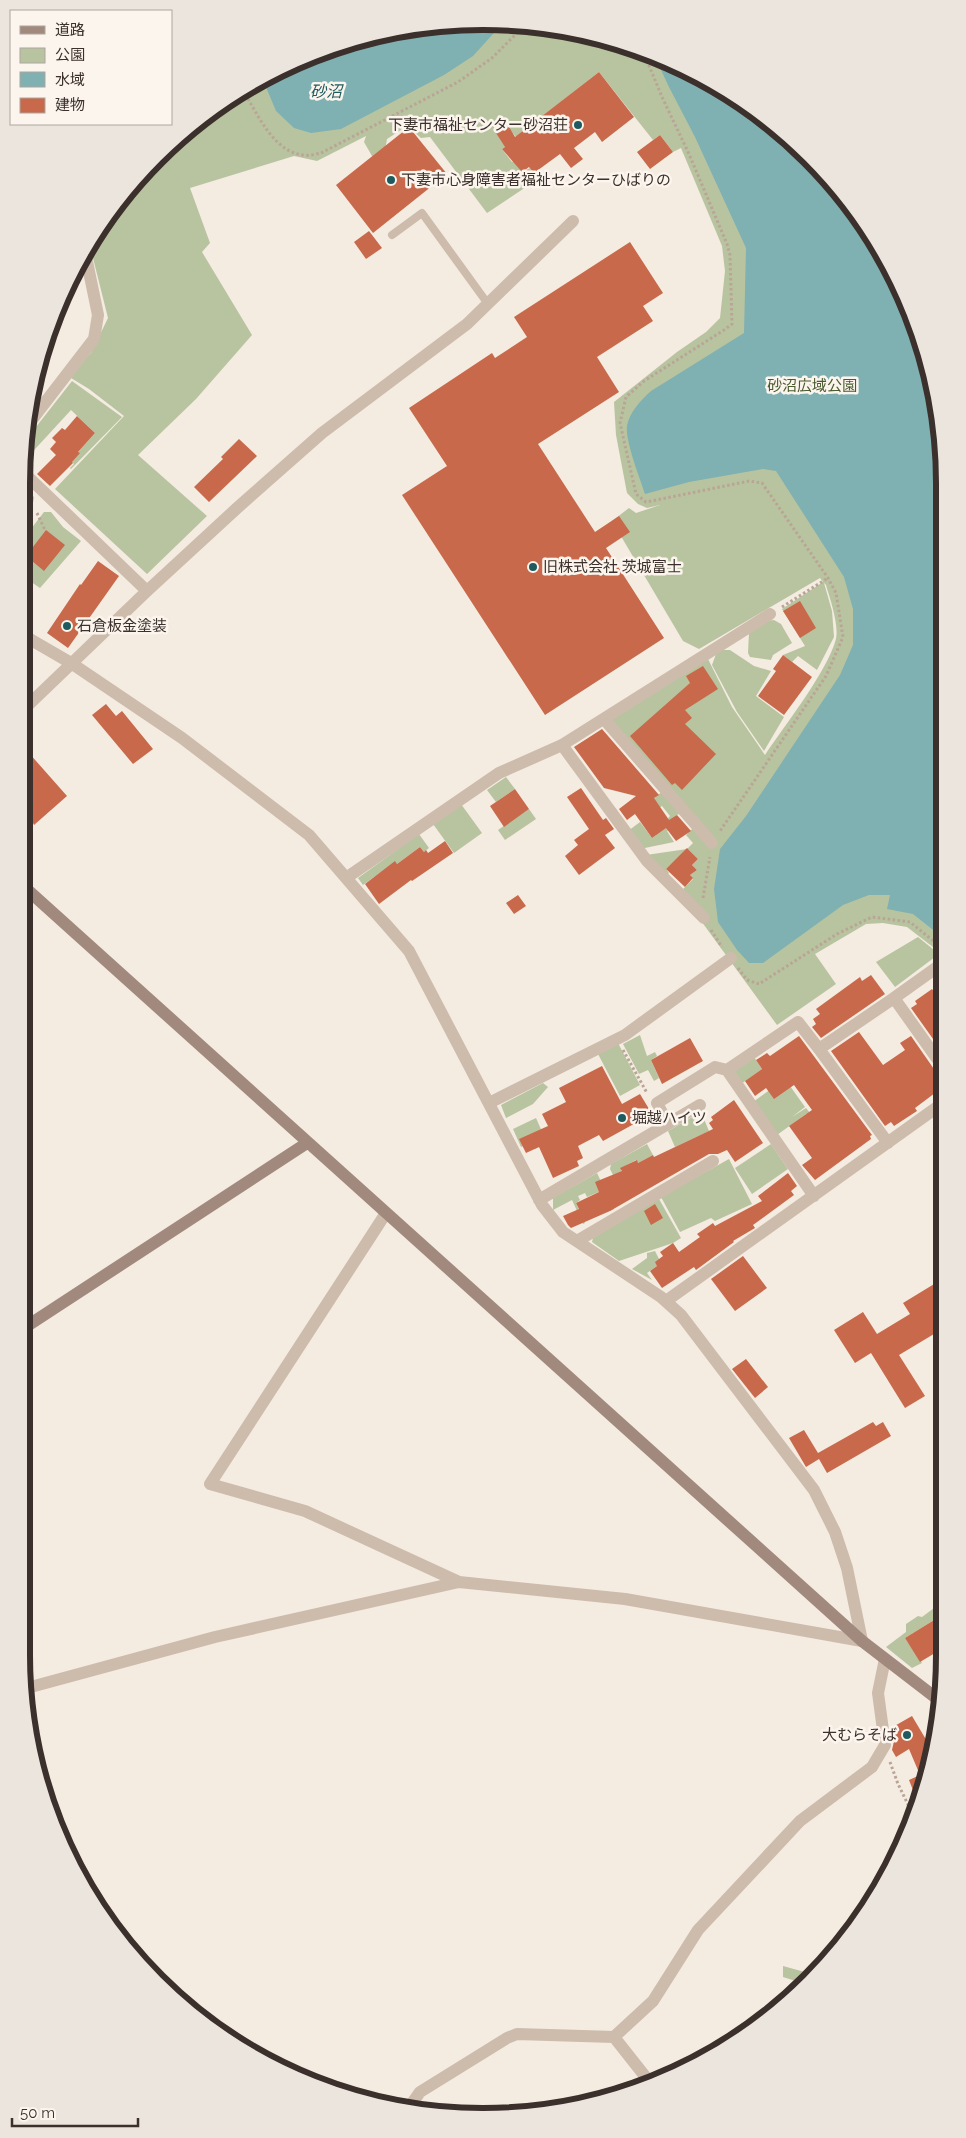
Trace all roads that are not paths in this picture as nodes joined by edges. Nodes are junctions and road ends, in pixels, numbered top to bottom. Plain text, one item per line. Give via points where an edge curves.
1 (573, 221) dead end
2 (392, 235) dead end
3 (87, 263) edge
4 (488, 304) junction
5 (36, 415) edge
6 (30, 479) edge
7 (147, 591) junction
8 (770, 614) road end
9 (30, 639) edge
10 (71, 663) junction
11 (30, 703) edge
12 (604, 719) junction
13 (562, 745) junction
14 (712, 843) road end
15 (346, 878) junction
16 (30, 892) edge
17 (704, 918) road end
18 (730, 958) road end
19 (936, 967) edge
20 (894, 998) junction
21 (819, 1049) junction
22 (936, 1057) edge
23 (727, 1070) junction
24 (489, 1103) junction
25 (700, 1105) dead end
26 (936, 1108) edge
27 (668, 1124) junction
28 (888, 1142) junction
29 (307, 1143) junction
30 (713, 1161) dead end
31 (814, 1196) junction
32 (539, 1200) junction
33 (386, 1213) junction
34 (577, 1241) junction
35 (666, 1301) junction
36 (30, 1324) edge
37 (459, 1582) junction
38 (862, 1641) junction
39 (885, 1659) junction
40 (31, 1687) edge
41 (934, 1696) edge
42 (614, 2037) junction
43 (646, 2078) edge
44 (413, 2102) edge

1 - 4 street
2 - 4 lane via 422,213
3 - 5 street via 98,315 94,339
4 - 7 street via 467,324 322,433
6 - 7 street
7 - 10 street
8 - 12 street
9 - 10 street
10 - 11 street
10 - 15 street via 182,738 309,835
12 - 13 street
12 - 14 street
13 - 15 street via 498,773
13 - 17 street via 647,861
15 - 24 street via 409,951
16 - 29 street
18 - 24 street via 617,1039
19 - 20 street
20 - 21 street
20 - 22 street
21 - 23 street via 798,1022
21 - 28 street
23 - 27 street via 715,1067 657,1102
23 - 31 street
24 - 32 street
25 - 27 street
26 - 28 street
27 - 32 street
28 - 31 street
29 - 33 street
29 - 36 street
30 - 34 street
31 - 35 street
32 - 34 street via 563,1232
33 - 37 street via 210,1484 305,1511
33 - 38 street
34 - 35 street
35 - 38 street via 681,1315 814,1490 835,1532 847,1568
37 - 38 street via 625,1599
37 - 40 street via 215,1637
38 - 39 street
39 - 41 street
39 - 42 street via 878,1693 885,1745 872,1767 800,1821 698,1930 653,2001
42 - 43 street
42 - 44 street via 517,2034 420,2092

